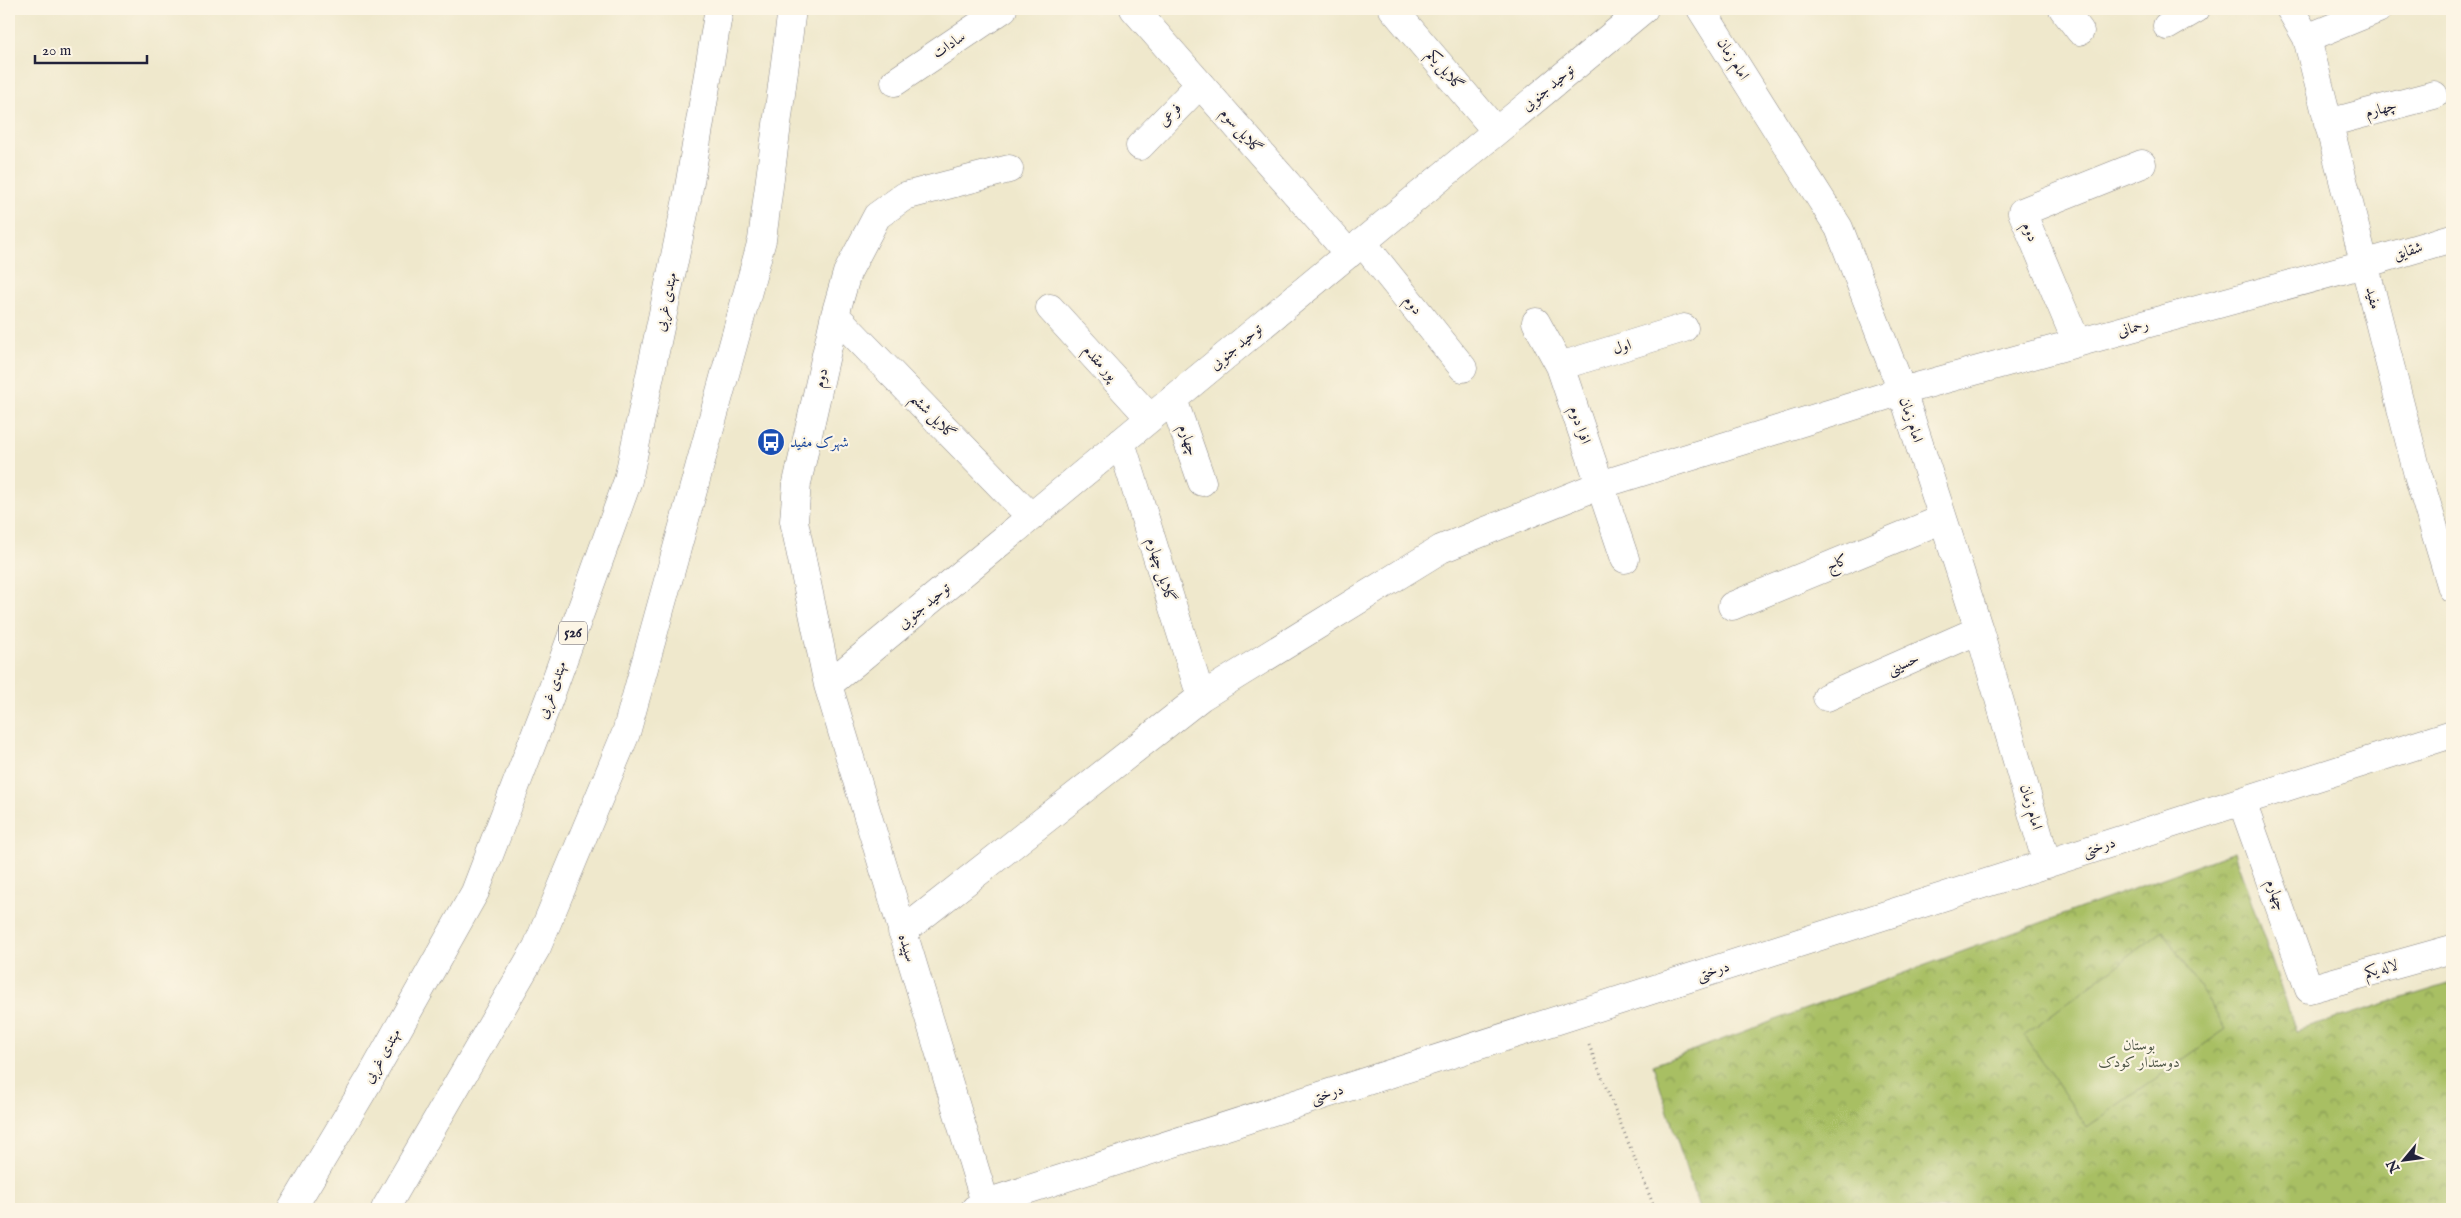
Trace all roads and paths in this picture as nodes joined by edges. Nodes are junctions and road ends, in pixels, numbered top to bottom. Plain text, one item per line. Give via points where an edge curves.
1 (719, 9) edge
2 (792, 9) edge
3 (1003, 9) edge
4 (1134, 9) edge
5 (1393, 9) edge
6 (1644, 9) edge
7 (1702, 9) edge
8 (2063, 9) edge
9 (2196, 9) edge
10 (2290, 9) edge
11 (2378, 9) edge
12 (2167, 26) dead end
13 (2080, 31) dead end
14 (2307, 38) junction
15 (895, 82) dead end
16 (1200, 84) junction
17 (2434, 95) dead end
18 (2328, 123) junction
19 (1496, 131) junction
20 (1140, 146) dead end
21 (2142, 164) dead end
22 (1009, 169) dead end
23 (2452, 238) edge
24 (1356, 248) junction
25 (2364, 264) junction
26 (1050, 308) dead end
27 (835, 315) junction
28 (1536, 322) dead end
29 (1684, 328) dead end
30 (2077, 343) junction
31 (1560, 366) junction
32 (1463, 368) dead end
33 (1902, 391) junction
34 (1173, 399) junction
35 (1150, 418) junction
36 (1121, 442) junction
37 (1202, 482) dead end
38 (1600, 485) junction
39 (1031, 517) junction
40 (1943, 519) junction
41 (1625, 559) dead end
42 (2452, 588) edge
43 (1732, 606) dead end
44 (1979, 630) junction
45 (828, 685) junction
46 (1827, 697) dead end
47 (1201, 698) junction
48 (2452, 734) edge
49 (2242, 802) junction
50 (2047, 864) junction
51 (902, 932) junction
52 (2452, 949) edge
53 (2309, 989) joint
54 (1577, 1014) junction
55 (983, 1207) edge
56 (292, 1209) edge
57 (385, 1209) edge
58 (1655, 1209) edge

1 - 56 street, مهتدی غربی / 526 via 687,199 628,480 615,517 475,892
2 - 57 street via 762,240 626,733 538,947
3 - 15 street, سادات
4 - 16 street, گلایل سوم
5 - 19 street, گلایل یکم
6 - 19 street, توحید جنوبی
7 - 33 street, امام زمان via 1839,228
8 - 13 street
9 - 12 street
10 - 14 street, مفید
11 - 14 street
14 - 18 street, مفید
16 - 20 street, فرعی
16 - 24 street, گلایل سوم
17 - 18 street, چهارم
18 - 25 street, مفید
19 - 24 street, توحید جنوبی
21 - 30 street, دوم via 2022,212
22 - 27 street, دوم via 905,196 877,216 847,273
23 - 25 street, شقایق
24 - 32 street, دوم
24 - 34 street, توحید جنوبی
25 - 30 street, رحمانی
25 - 42 street, مفید via 2418,475
26 - 35 street, پور مقدم
27 - 39 street, گلایل ششم
27 - 45 street, دوم via 797,483 794,521
28 - 31 street, افرا دوم
29 - 31 street, اول
30 - 33 street, رحمانی
31 - 38 street, افرا دوم
33 - 38 street, رحمانی
33 - 40 street, امام زمان
34 - 35 street, توحید جنوبی
34 - 37 street, چهارم
35 - 36 street, توحید جنوبی
36 - 39 street, توحید جنوبی
36 - 47 street, گلایل چهارم
38 - 41 street, افرا دوم
38 - 47 street, رحمانی via 1441,549
39 - 45 street, توحید جنوبی
40 - 43 street, کاج
40 - 44 street, امام زمان
44 - 46 street, حسینی
44 - 50 street, امام زمان
45 - 51 street, سپیده
47 - 51 street, رحمانی
48 - 49 street, درختی
49 - 50 street, درختی
49 - 53 street, چهارم
50 - 54 street, درختی
51 - 55 street, سپیده
52 - 53 street, لاله یکم
54 - 55 street, درختی
54 - 58 path

